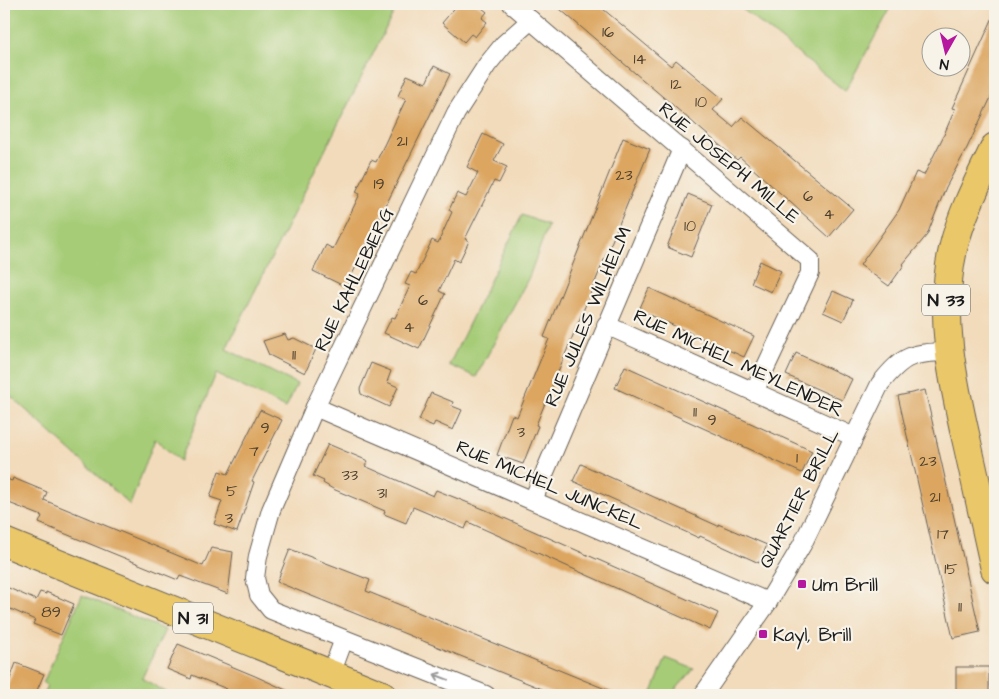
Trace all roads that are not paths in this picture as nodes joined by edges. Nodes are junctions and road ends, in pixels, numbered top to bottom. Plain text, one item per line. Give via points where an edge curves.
1 (512, 4) edge
2 (531, 20) junction
3 (995, 147) edge
4 (682, 148) junction
5 (606, 324) junction
6 (949, 352) junction
7 (754, 392) junction
8 (315, 407) junction
9 (854, 437) junction
10 (533, 500) junction
11 (4, 542) edge
12 (995, 569) edge
13 (768, 602) junction
14 (344, 639) junction
15 (331, 674) junction
16 (382, 695) edge
17 (486, 695) edge
18 (703, 695) edge

1 - 2 street, RUE JOSEPH MILLE
2 - 4 street, RUE JOSEPH MILLE
2 - 8 street, RUE KAHLEBIERG via 492,58 456,113
3 - 6 main road, N 33 via 968,203 953,249 946,301
4 - 5 street, RUE JULES WILHELM
4 - 7 street, RUE JOSEPH MILLE via 810,260 810,273
5 - 7 street, RUE MICHEL MEYLENDER
5 - 10 street, RUE JULES WILHELM
6 - 9 street, QUARTIER BRILL via 918,353 896,364 880,384
6 - 12 main road, N 33
7 - 9 street, RUE MICHEL MEYLENDER
8 - 10 street, RUE MICHEL JUNCKEL
8 - 14 street, RUE KAHLEBIERG via 271,510 255,578 259,595 271,610
9 - 13 street, QUARTIER BRILL via 802,545
10 - 13 street, RUE MICHEL JUNCKEL
11 - 15 main road, N 31
13 - 18 street, QUARTIER BRILL
14 - 15 street
17 -> 14 street
15 - 16 main road, N 31

